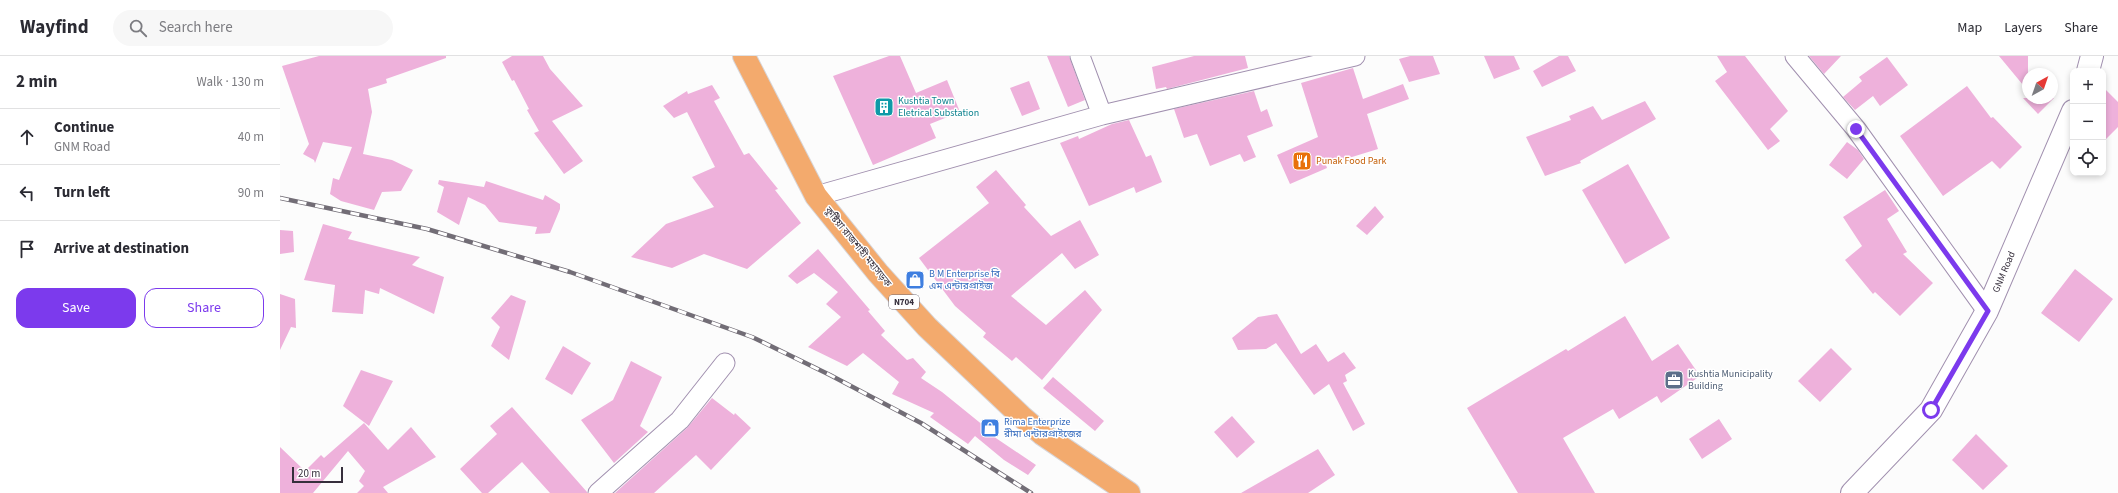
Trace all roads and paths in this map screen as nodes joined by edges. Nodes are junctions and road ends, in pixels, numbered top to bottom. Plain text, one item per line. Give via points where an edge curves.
1 (744, 56) edge
2 (1080, 56) edge
3 (1354, 56) edge
4 (1795, 56) edge
5 (2092, 56) edge
6 (2089, 68) edge
7 (1102, 115) junction
8 (2070, 118) edge
9 (816, 196) junction
10 (1988, 311) junction
11 (725, 363) dead end
12 (598, 493) edge
13 (1129, 493) edge
14 (1852, 493) edge

1 - 9 highway, কুষ্টিয়া রাজশাহী মহাসড়ক / N704
2 - 7 street
3 - 7 street
4 - 10 street via 1856,129
5 - 6 street
7 - 9 street
8 - 10 street, GNM Road
9 - 13 highway, কুষ্টিয়া রাজশাহী মহাসড়ক / N704 via 878,273 927,327 981,379 1042,434
10 - 14 street, GNM Road via 1931,410
11 - 12 street via 680,420

